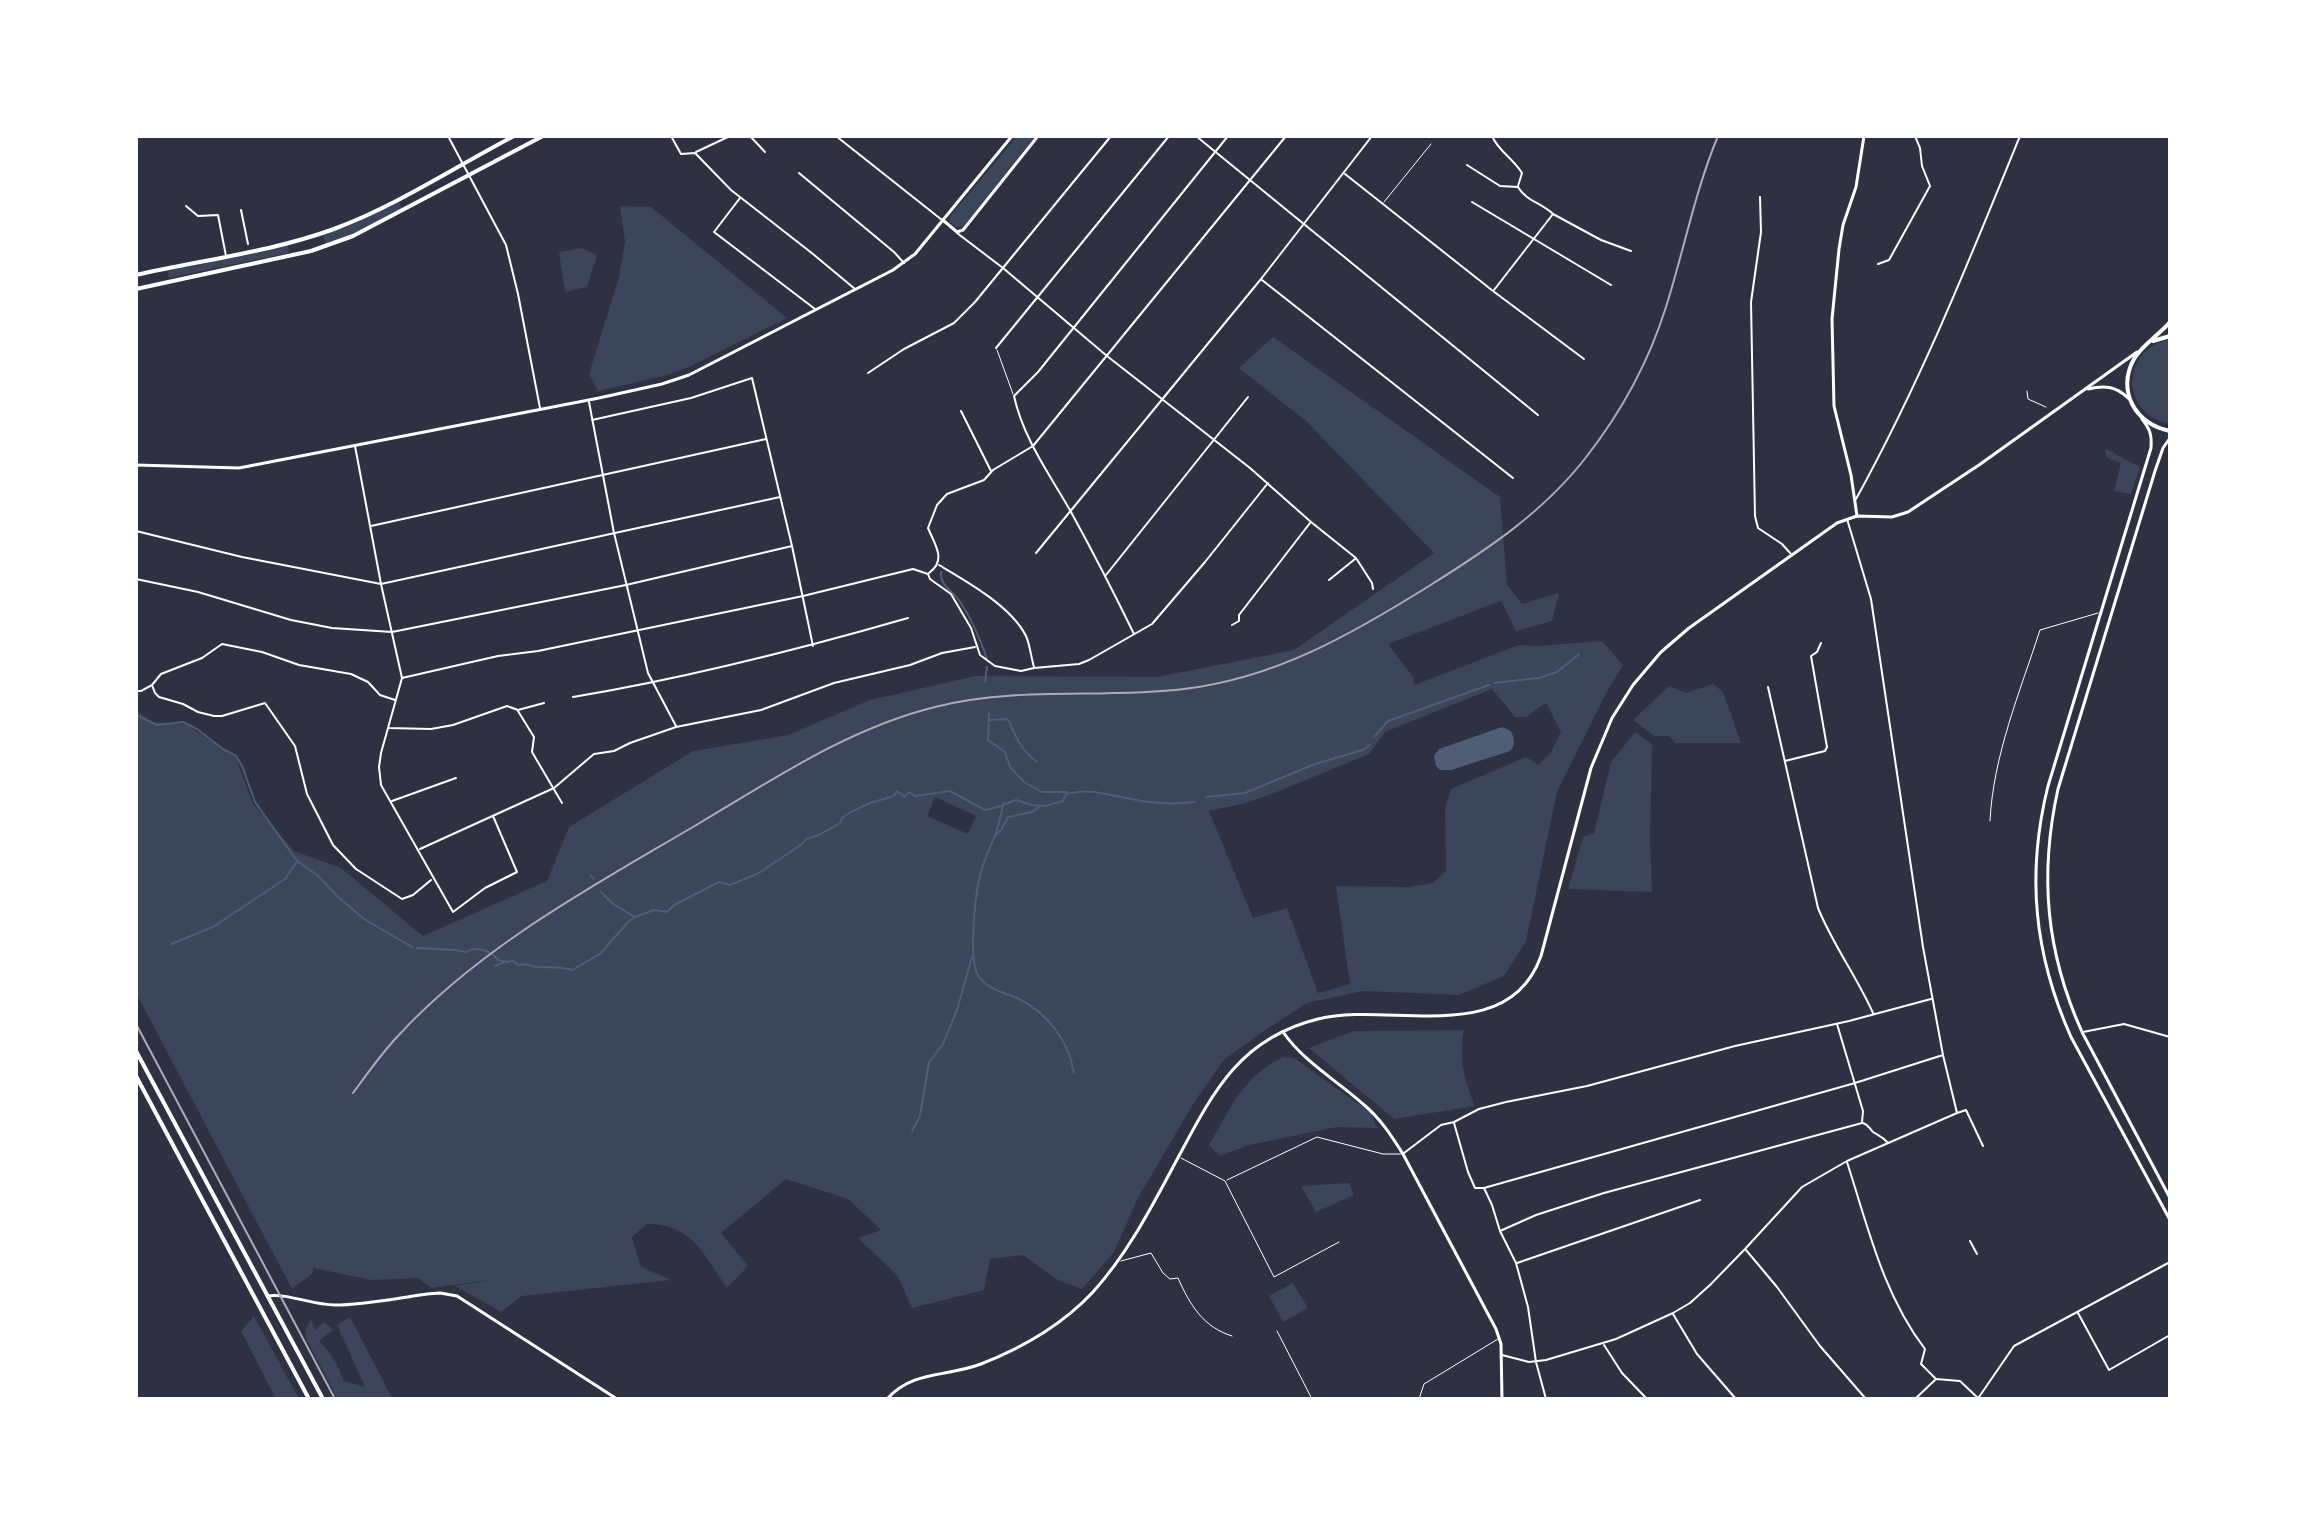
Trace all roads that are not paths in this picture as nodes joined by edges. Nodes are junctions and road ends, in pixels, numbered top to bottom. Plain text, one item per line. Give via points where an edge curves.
1 (448, 136) edge
2 (514, 136) edge
3 (543, 136) edge
4 (671, 136) edge
5 (730, 136) edge
6 (750, 136) edge
7 (836, 136) edge
8 (1012, 136) edge
9 (1038, 136) edge
10 (1111, 136) edge
11 (1169, 136) edge
12 (1196, 136) edge
13 (1228, 136) edge
14 (1286, 136) edge
15 (1372, 136) edge
16 (1492, 136) edge
17 (1864, 136) edge
18 (1915, 136) edge
19 (2020, 136) edge
20 (1431, 144) dead end
21 (1215, 151) junction
22 (765, 152) dead end
23 (695, 153) junction
24 (464, 163) junction
25 (1467, 165) dead end
26 (799, 173) dead end
27 (1344, 173) junction
28 (470, 175) junction
29 (1250, 180) junction
30 (1518, 187) junction
31 (1760, 197) dead end
32 (740, 198) junction
33 (1472, 202) dead end
34 (1382, 204) junction
35 (186, 206) dead end
36 (241, 210) dead end
37 (1553, 214) junction
38 (943, 221) junction
39 (1303, 222) junction
40 (957, 232) junction
41 (1534, 239) junction
42 (248, 244) dead end
43 (1631, 251) dead end
44 (226, 256) junction
45 (904, 263) junction
46 (1878, 264) dead end
47 (1003, 268) junction
48 (136, 275) edge
49 (1261, 279) junction
50 (1611, 285) dead end
51 (136, 289) edge
52 (855, 289) junction
53 (1493, 291) junction
54 (1037, 297) junction
55 (816, 310) junction
56 (2170, 322) edge
57 (1073, 326) junction
58 (2170, 336) edge
59 (2151, 342) junction
60 (996, 348) joint
61 (2140, 350) junction
62 (1107, 356) junction
63 (1584, 359) dead end
64 (868, 373) dead end
65 (2084, 390) junction
66 (2027, 391) dead end
67 (1014, 396) junction
68 (1248, 397) dead end
69 (1161, 398) junction
70 (2128, 398) junction
71 (588, 400) junction
72 (2046, 407) dead end
73 (540, 410) junction
74 (961, 411) dead end
75 (1538, 415) dead end
76 (2142, 419) junction
77 (592, 420) junction
78 (2170, 431) edge
79 (2170, 438) edge
80 (766, 439) junction
81 (1214, 440) junction
82 (354, 445) junction
83 (1033, 446) junction
84 (136, 465) edge
85 (991, 472) junction
86 (603, 476) junction
87 (1513, 478) dead end
88 (1268, 483) junction
89 (780, 497) junction
90 (1855, 500) junction
91 (1070, 511) junction
92 (1857, 516) junction
93 (1847, 518) junction
94 (1311, 522) junction
95 (370, 526) junction
96 (136, 531) edge
97 (614, 533) junction
98 (792, 546) junction
99 (1036, 553) dead end
100 (1792, 555) junction
101 (1356, 558) junction
102 (938, 564) junction
103 (928, 574) junction
104 (1105, 576) junction
105 (136, 579) edge
106 (1329, 580) dead end
107 (381, 584) junction
108 (626, 585) junction
109 (1373, 589) dead end
110 (803, 596) junction
111 (2101, 613) junction
112 (908, 618) dead end
113 (2099, 620) junction
114 (2108, 622) junction
115 (1232, 625) dead end
116 (637, 630) junction
117 (392, 632) junction
118 (1134, 635) junction
119 (1821, 643) dead end
120 (813, 646) junction
121 (977, 647) junction
122 (1034, 668) junction
123 (402, 678) junction
124 (652, 683) junction
125 (152, 685) junction
126 (1768, 687) dead end
127 (136, 691) edge
128 (573, 697) dead end
129 (396, 701) junction
130 (544, 703) dead end
131 (518, 710) junction
132 (676, 727) junction
133 (388, 728) junction
134 (1784, 762) junction
135 (456, 778) dead end
136 (554, 788) junction
137 (390, 801) junction
138 (562, 803) dead end
139 (493, 816) junction
140 (1990, 821) dead end
141 (419, 850) junction
142 (432, 879) junction
143 (1932, 999) junction
144 (1874, 1014) junction
145 (1837, 1024) junction
146 (1283, 1032) junction
147 (2082, 1032) junction
148 (2170, 1037) edge
149 (136, 1051) edge
150 (1943, 1055) junction
151 (136, 1076) edge
152 (1855, 1083) junction
153 (1957, 1113) junction
154 (1454, 1122) junction
155 (1862, 1123) junction
156 (1889, 1144) junction
157 (1983, 1146) dead end
158 (1403, 1154) junction
159 (1179, 1157) junction
160 (1847, 1161) junction
161 (1225, 1181) junction
162 (1484, 1188) junction
163 (2170, 1198) edge
164 (1700, 1200) dead end
165 (2170, 1220) edge
166 (1500, 1231) junction
167 (1970, 1241) dead end
168 (1339, 1242) dead end
169 (1745, 1249) junction
170 (1977, 1254) dead end
171 (1118, 1262) junction
172 (2170, 1262) edge
173 (1516, 1263) junction
174 (267, 1296) junction
175 (256, 1302) junction
176 (2077, 1312) junction
177 (1673, 1313) junction
178 (1277, 1331) dead end
179 (2170, 1335) edge
180 (1232, 1336) dead end
181 (1500, 1338) junction
182 (1603, 1344) junction
183 (1501, 1355) junction
184 (1536, 1362) junction
185 (1936, 1379) junction
186 (309, 1399) edge
187 (323, 1399) edge
188 (617, 1399) edge
189 (887, 1399) edge
190 (1312, 1399) edge
191 (1419, 1399) edge
192 (1502, 1399) edge
193 (1546, 1399) edge
194 (1647, 1399) edge
195 (1736, 1399) edge
196 (1866, 1399) edge
197 (1915, 1399) edge
198 (1979, 1399) edge

1 - 24 street
2 - 24 main road
3 - 28 main road
4 - 23 street via 681,154
5 - 23 street
6 - 22 street
7 - 38 street
8 - 38 main road
9 - 40 main road
10 - 47 street
11 - 54 street
12 - 21 street
13 - 21 street
14 - 29 street
15 - 27 street
16 - 30 street via 1522,173
17 - 90 main road via 1843,225 1832,319 1834,406
18 - 46 street via 1930,186 1889,260
19 - 90 street via 1928,355
20 - 34 lane
21 - 29 street
21 - 57 street
23 - 32 street
24 - 28 street
24 - 44 main road via 335,228
25 - 30 street via 1500,186
26 - 45 street
27 - 34 street
27 - 39 street
28 - 51 main road via 321,248
28 - 73 street via 506,245
29 - 39 street
29 - 62 street
30 - 37 street
31 - 100 street via 1751,302 1755,516 1758,528
32 - 52 street
32 - 55 street via 714,232
33 - 41 street
34 - 53 street
35 - 44 street via 198,216 218,215
36 - 42 street
37 - 41 street
37 - 43 street
38 - 40 main road
38 - 45 main road
39 - 49 street
39 - 75 street
40 - 47 street
41 - 50 street
41 - 53 street
44 - 48 main road
45 - 52 main road
47 - 54 street
47 - 64 street via 954,323
49 - 69 street
49 - 87 street
52 - 55 main road
53 - 63 street
54 - 57 street
54 - 60 street
55 - 71 main road via 689,375
56 - 59 main road
57 - 62 street
57 - 67 street
58 - 59 main road
59 - 61 main road
60 - 67 lane
61 - 65 main road
61 - 70 main road via 2130,368
62 - 69 street
62 - 83 street
65 - 70 main road via 2113,387
65 - 92 main road via 1908,512
66 - 72 lane via 2028,399
67 - 83 street
68 - 81 street
69 - 81 street
69 - 91 street
70 - 76 main road
71 - 73 main road
71 - 77 street
73 - 82 main road
74 - 85 street
76 - 78 main road
76 - 111 main road via 2152,437 2151,448
77 - 80 street via 752,378
77 - 86 street
79 - 114 main road
80 - 86 street
80 - 89 street
81 - 88 street
81 - 104 street
82 - 84 main road via 239,468
82 - 95 street
83 - 85 street
83 - 91 street
85 - 102 street via 984,480 952,491 937,505 928,528
86 - 95 street
86 - 97 street
88 - 94 street
88 - 118 street via 1170,604
89 - 97 street
89 - 98 street
90 - 92 main road
91 - 99 street
91 - 104 street
92 - 93 main road
93 - 100 main road
93 - 143 street via 1871,599
94 - 101 street
94 - 115 street
95 - 107 street
96 - 107 street
97 - 107 street
97 - 108 street
98 - 108 street
98 - 110 street
100 - 146 main road via 1667,646 1614,714 1591,768 1541,956 1513,996 1473,1013 1330,1016
101 - 106 street
101 - 109 street
102 - 103 street
102 - 122 street via 1010,616 1026,635
103 - 110 street via 908,570
103 - 121 street via 951,594
104 - 118 street
105 - 117 street via 291,620
107 - 117 street
108 - 116 street
108 - 117 street
110 - 116 street
110 - 120 street
111 - 113 main road
111 - 140 lane via 2040,630 1999,761
112 - 120 street
113 - 114 main road
113 - 165 main road via 2041,812 2037,917 2058,1008
114 - 147 main road via 2049,833 2053,943
116 - 123 street
116 - 124 street
117 - 123 street
118 - 122 street via 1079,664
119 - 134 street via 1811,656 1827,747
120 - 124 street
121 - 122 street via 995,666
121 - 132 street via 834,683 761,710
123 - 129 street
124 - 128 street
124 - 132 street
125 - 127 street
125 - 129 street via 161,674 222,644 351,674
125 - 142 street via 159,697 214,716 265,703 295,746 307,794 343,857 402,899
126 - 134 street
129 - 133 street
130 - 131 street
131 - 133 street via 507,706 431,729
131 - 136 street via 534,737 532,752
132 - 136 street via 594,754
133 - 137 street via 379,777
134 - 144 street via 1818,908
135 - 137 street
136 - 138 street
136 - 139 street
137 - 141 street
139 - 141 street
139 - 142 street via 517,872 453,912
141 - 142 street
143 - 144 street
143 - 150 street
144 - 145 street
145 - 152 street
145 - 154 street via 1506,1102
146 - 158 main road via 1302,1055 1377,1117
146 - 159 main road via 1258,1046 1228,1074
147 - 148 street via 2124,1024
147 - 163 main road
149 - 174 main road
150 - 152 street
150 - 153 street
151 - 175 main road
152 - 155 street
152 - 162 street
153 - 156 street
153 - 157 street via 1966,1110
154 - 158 street via 1428,1133
154 - 162 street via 1475,1188
155 - 156 street
155 - 166 street via 1604,1193
156 - 160 street
158 - 161 lane via 1317,1137
158 - 181 main road
159 - 161 lane
159 - 171 main road
160 - 169 street via 1802,1187
160 - 185 street via 1888,1287 1925,1349 1921,1364
161 - 168 lane via 1274,1277
162 - 166 street
164 - 173 street
166 - 173 street
167 - 170 street
169 - 177 street
169 - 196 street
171 - 180 lane via 1151,1253 1163,1273 1178,1278 1201,1318
171 - 189 main road via 1090,1295 1038,1336 979,1365 900,1386
172 - 176 street
173 - 184 street
174 - 175 main road
174 - 187 main road
174 - 188 main road via 334,1305 440,1293 457,1296
175 - 186 main road
176 - 179 street via 2109,1370
176 - 198 street via 2014,1346
177 - 182 street
177 - 195 street via 1697,1354
178 - 190 lane
181 - 183 main road
181 - 191 lane via 1424,1384
182 - 184 street
182 - 194 street
183 - 184 street
183 - 192 main road
184 - 193 street
185 - 197 street
185 - 198 street via 1960,1381

